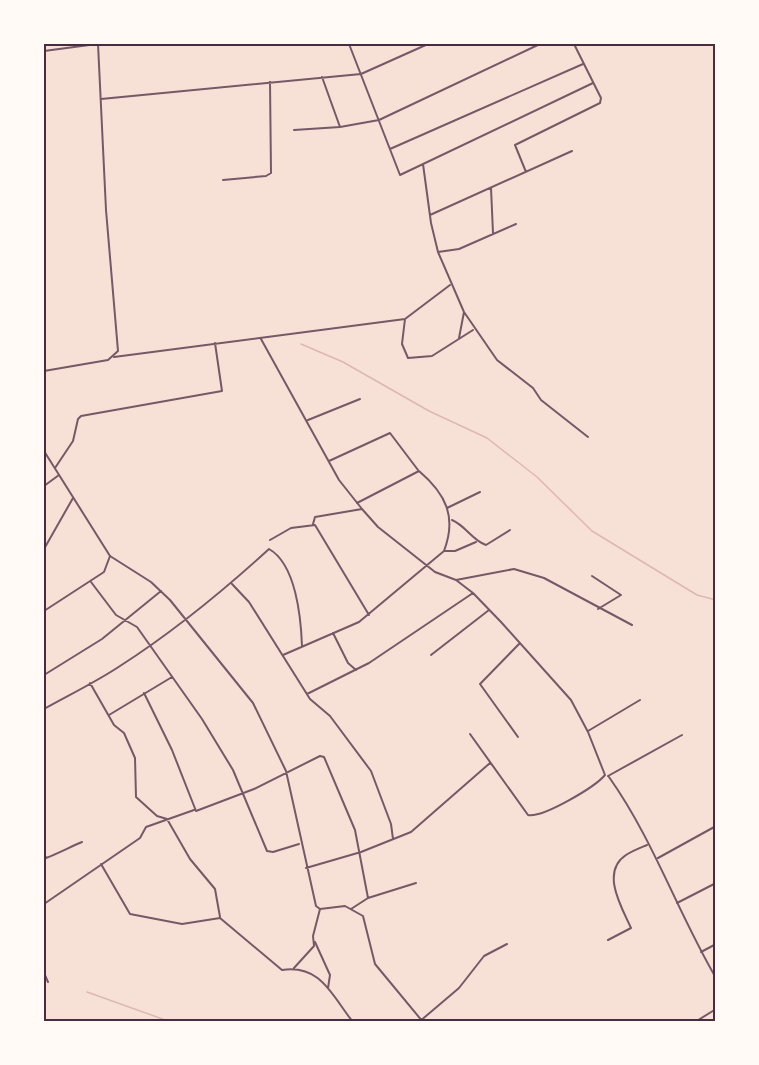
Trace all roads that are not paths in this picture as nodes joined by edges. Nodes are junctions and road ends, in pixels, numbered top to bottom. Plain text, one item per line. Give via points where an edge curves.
1 (97, 44) edge
2 (349, 44) edge
3 (428, 44) edge
4 (540, 44) edge
5 (574, 44) edge
6 (44, 51) edge
7 (583, 64) junction
8 (361, 74) junction
9 (322, 77) junction
10 (270, 82) junction
11 (593, 83) junction
12 (100, 99) junction
13 (379, 120) junction
14 (340, 127) junction
15 (294, 130) dead end
16 (390, 149) junction
17 (572, 151) dead end
18 (423, 164) junction
19 (526, 172) junction
20 (223, 180) dead end
21 (491, 188) junction
22 (430, 214) junction
23 (516, 224) dead end
24 (494, 233) junction
25 (438, 252) junction
26 (450, 285) junction
27 (464, 312) junction
28 (405, 319) junction
29 (474, 329) junction
30 (261, 339) junction
31 (459, 339) junction
32 (215, 343) junction
33 (114, 357) junction
34 (44, 371) edge
35 (360, 399) dead end
36 (308, 420) junction
37 (588, 437) dead end
38 (44, 451) edge
39 (329, 461) junction
40 (55, 469) junction
41 (419, 471) junction
42 (58, 475) junction
43 (44, 486) edge
44 (480, 492) dead end
45 (73, 498) junction
46 (357, 503) junction
47 (447, 507) junction
48 (362, 510) junction
49 (452, 520) junction
50 (313, 524) junction
51 (510, 530) dead end
52 (270, 540) dead end
53 (477, 541) junction
54 (44, 549) edge
55 (444, 552) junction
56 (110, 556) junction
57 (427, 566) junction
58 (592, 576) dead end
59 (456, 580) junction
60 (91, 582) junction
61 (232, 583) junction
62 (161, 591) junction
63 (473, 593) junction
64 (598, 609) junction
65 (489, 610) junction
66 (44, 611) edge
67 (369, 615) junction
68 (185, 618) junction
69 (127, 621) junction
70 (632, 625) dead end
71 (333, 633) junction
72 (520, 643) junction
73 (150, 645) junction
74 (302, 646) junction
75 (283, 655) junction
76 (431, 655) dead end
77 (356, 670) junction
78 (44, 675) edge
79 (172, 676) junction
80 (90, 682) junction
81 (144, 693) junction
82 (307, 694) junction
83 (640, 700) dead end
84 (44, 709) edge
85 (109, 715) junction
86 (588, 731) junction
87 (470, 734) dead end
88 (682, 735) dead end
89 (518, 737) dead end
90 (490, 764) junction
91 (286, 771) junction
92 (607, 776) junction
93 (243, 793) junction
94 (194, 810) junction
95 (167, 819) junction
96 (716, 826) edge
97 (393, 839) junction
98 (82, 842) dead end
99 (300, 844) junction
100 (647, 845) junction
101 (361, 852) junction
102 (44, 854) edge
103 (49, 858) junction
104 (658, 858) junction
105 (44, 861) edge
106 (101, 864) junction
107 (306, 868) junction
108 (416, 883) dead end
109 (716, 883) edge
110 (368, 898) junction
111 (676, 903) junction
112 (44, 904) edge
113 (320, 909) junction
114 (351, 909) junction
115 (220, 918) junction
116 (313, 936) junction
117 (608, 940) dead end
118 (507, 944) dead end
119 (716, 944) edge
120 (701, 952) junction
121 (294, 968) junction
122 (44, 973) edge
123 (716, 978) edge
124 (48, 982) dead end
125 (328, 988) junction
126 (716, 1009) edge
127 (421, 1021) edge
128 (353, 1022) edge
129 (695, 1022) edge

1 - 6 street
1 - 12 street
2 - 8 street
3 - 8 street
4 - 13 street
5 - 7 street
7 - 11 street
7 - 16 street
8 - 9 street
8 - 13 street
9 - 10 street
9 - 14 street
10 - 12 street
10 - 20 street via 271,173
11 - 18 street
11 - 19 street via 600,103 515,145
12 - 33 street via 117,351
13 - 14 street
13 - 16 street
14 - 15 street
16 - 18 street via 400,175
17 - 19 street
18 - 22 street
19 - 21 street
21 - 22 street
21 - 24 street
22 - 25 street
23 - 24 street
24 - 25 street via 459,249
25 - 26 street
26 - 27 street
26 - 28 street
27 - 29 street
27 - 31 street
28 - 30 street
28 - 31 street via 402,344 408,358 432,356
29 - 31 street
29 - 37 street via 497,360
30 - 32 street
30 - 36 street
32 - 33 street
32 - 40 street via 222,391 81,416 73,441
33 - 34 street
35 - 36 street
36 - 39 street
38 - 40 street
39 - 41 street via 390,433
39 - 46 street
40 - 42 street
41 - 46 street
41 - 47 street
42 - 43 street
42 - 45 street
44 - 47 street
45 - 54 street
45 - 56 street
46 - 48 street
47 - 49 street
48 - 50 street via 315,517
48 - 57 street
49 - 53 street via 463,525
49 - 55 street
50 - 52 street via 291,528
50 - 67 street
51 - 53 street via 486,546
53 - 55 street
55 - 57 street
56 - 60 street via 104,572
56 - 62 street
57 - 59 street
57 - 67 street
58 - 64 street via 621,595
59 - 63 street
59 - 64 street via 514,569 544,578
60 - 66 street
60 - 69 street via 116,615
61 - 68 street
61 - 74 street via 271,549 293,584 301,617
61 - 75 street
62 - 68 street
62 - 69 street
63 - 65 street
63 - 77 street
64 - 70 street
65 - 72 street
65 - 76 street
67 - 71 street
68 - 73 street
68 - 91 street via 253,703
69 - 73 street via 137,627
69 - 78 street
71 - 74 street
71 - 77 street via 348,663
72 - 86 street via 571,700
72 - 89 street via 480,684
73 - 79 street
73 - 80 street
74 - 75 street
75 - 82 street
77 - 82 street
79 - 81 street
79 - 93 street via 228,759
80 - 84 street
80 - 85 street
81 - 85 street
81 - 94 street via 172,750
82 - 97 street via 330,716 371,771
83 - 86 street
85 - 95 street via 124,733 135,758 136,796
86 - 92 street
87 - 90 street
88 - 92 street
90 - 92 street via 532,816 549,811
90 - 97 street via 411,832
91 - 93 street
91 - 99 street
91 - 101 street via 324,757
92 - 100 street via 631,808
93 - 94 street
93 - 99 street via 267,851
94 - 95 street
95 - 106 street via 146,827 140,838
95 - 115 street via 190,859 215,889
96 - 104 street
97 - 101 street
98 - 103 street
99 - 107 street
100 - 104 street
100 - 117 street via 624,856 615,869 614,888 631,928
101 - 107 street
101 - 110 street
102 - 103 street
103 - 105 street
104 - 111 street
106 - 112 street
106 - 115 street via 130,914 182,924
107 - 113 street via 313,901
108 - 110 street
109 - 111 street
110 - 114 street
111 - 120 street
113 - 114 street
113 - 116 street
114 - 127 street via 363,916 375,964
115 - 121 street via 282,970
116 - 121 street via 314,946
116 - 125 street via 330,975
118 - 127 street via 484,956 459,988
119 - 120 street
120 - 123 street
121 - 125 street via 313,973
122 - 124 street
125 - 128 street
126 - 129 street

